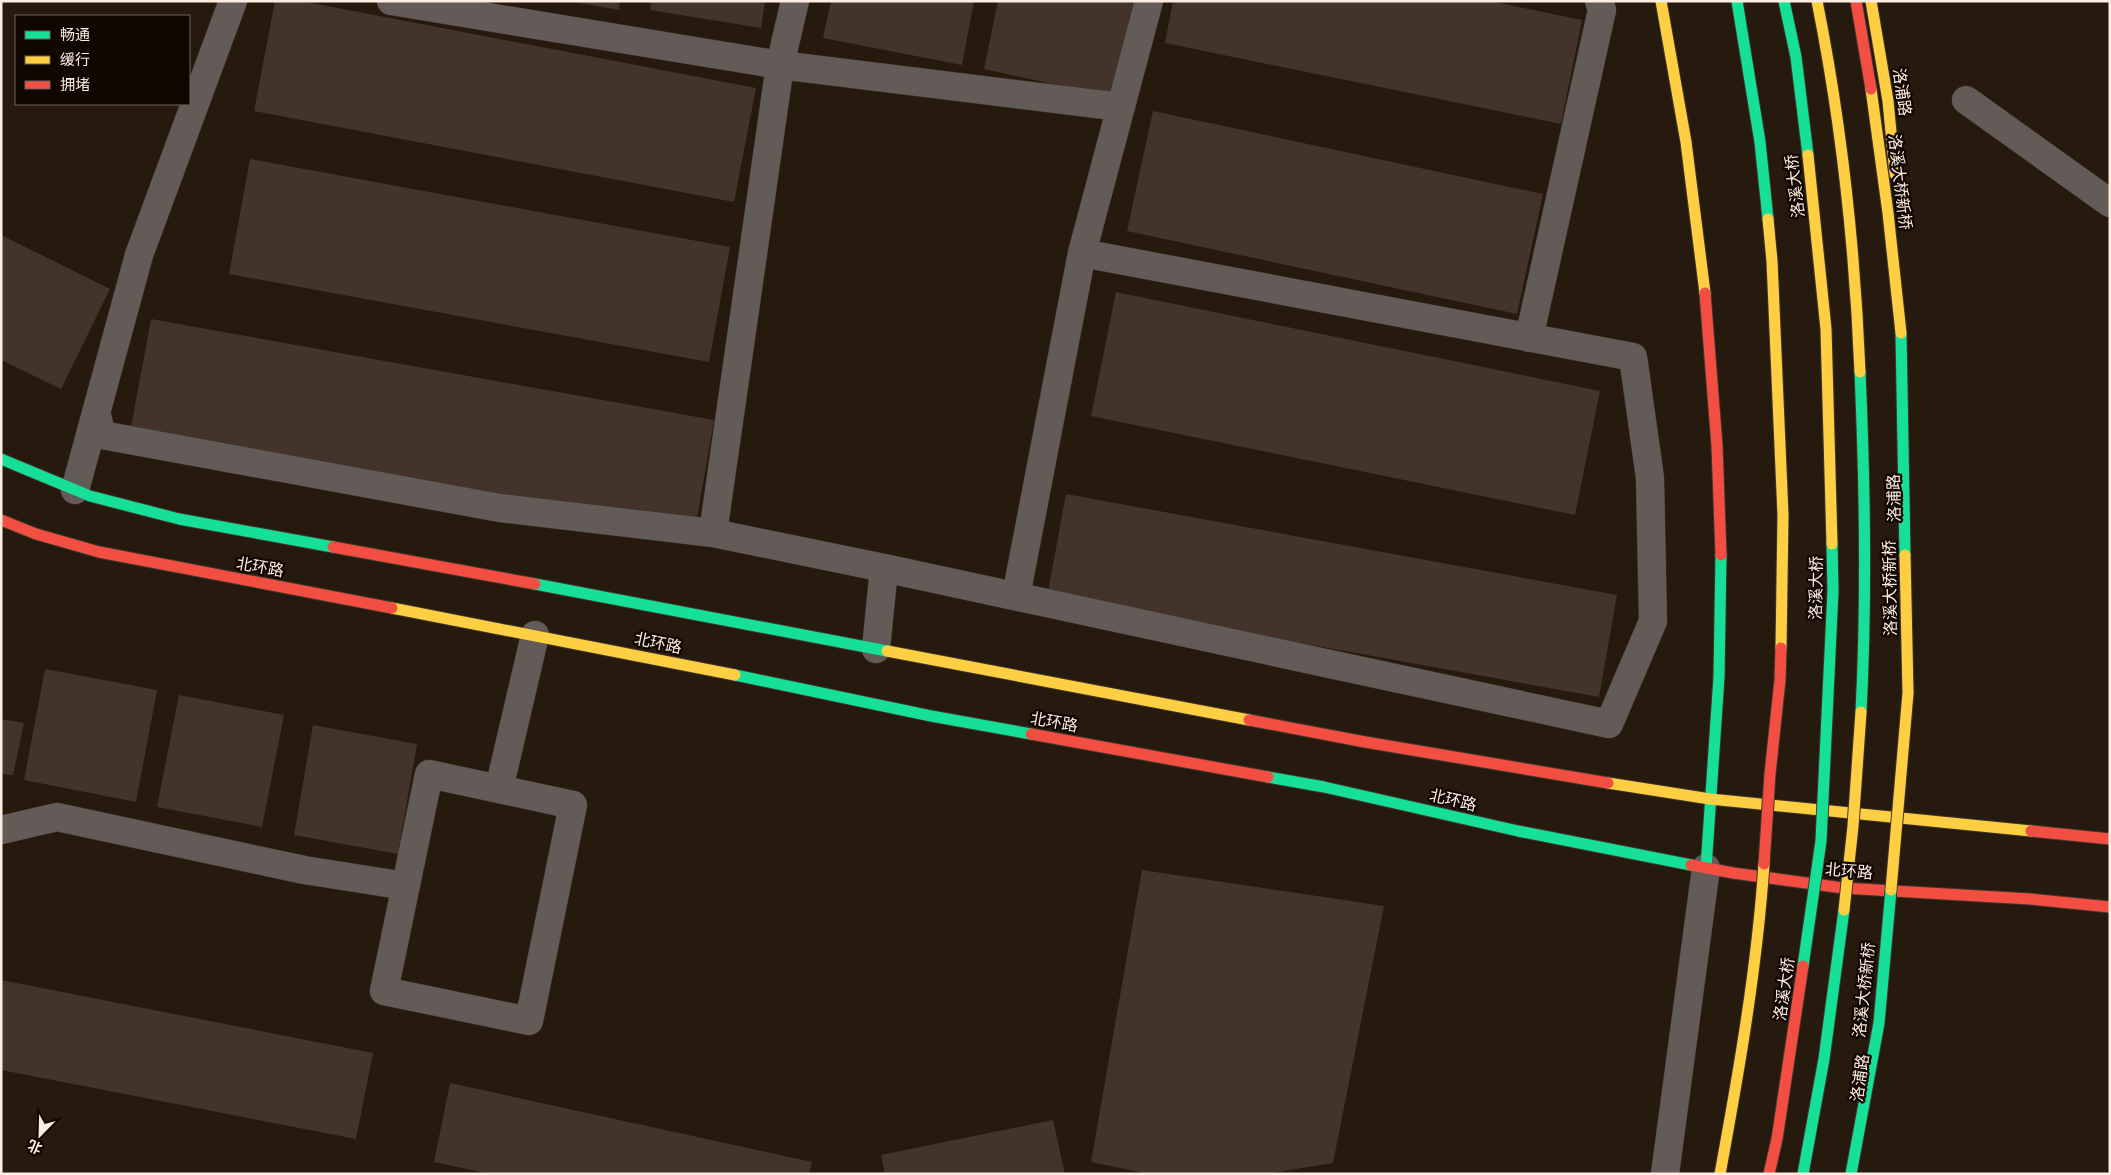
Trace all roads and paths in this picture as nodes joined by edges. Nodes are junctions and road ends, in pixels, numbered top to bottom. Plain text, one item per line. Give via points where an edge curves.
1 (233, 1) edge
2 (391, 1) edge
3 (795, 1) edge
4 (1149, 1) edge
5 (1599, 1) edge
6 (1661, 1) edge
7 (1737, 1) edge
8 (1784, 1) edge
9 (1817, 1) edge
10 (1856, 1) edge
11 (1871, 1) edge
12 (780, 65) junction
13 (1966, 100) dead end
14 (1121, 107) junction
15 (2110, 203) edge
16 (1082, 254) junction
17 (1529, 338) junction
18 (96, 412) junction
19 (1, 459) edge
20 (75, 490) junction
21 (1, 520) edge
22 (713, 533) junction
23 (884, 568) junction
24 (1016, 596) junction
25 (535, 635) junction
26 (876, 649) junction
27 (499, 789) junction
28 (1710, 799) junction
29 (1906, 820) junction
30 (1, 830) edge
31 (2110, 839) edge
32 (1706, 868) junction
33 (406, 886) junction
34 (1899, 891) junction
35 (2110, 907) edge
36 (1665, 1174) edge
37 (1720, 1174) edge
38 (1769, 1174) edge
39 (1803, 1174) edge
40 (1851, 1174) edge
41 (1862, 1174) edge

1 - 18 street via 139,255
2 - 12 street
3 - 12 street
4 - 14 street
5 - 17 street via 1602,10
6 - 28 main road via 1678,83 1692,178 1716,427 1721,546 1720,648
7 - 37 main road, bridge via 1760,142 1772,261 1783,515 1780,680 1760,922
8 - 38 main road, 洛溪大桥, bridge via 1797,67 1826,329 1834,591 1821,841 1791,1053
9 - 39 main road, bridge via 1827,49 1858,325 1865,588 1863,691 1853,840 1831,1009
10 - 40 main road, 洛溪大桥新桥, bridge via 1874,102 1901,337 1908,693 1879,1023
11 - 29 main road, 洛浦路 via 1888,101 1904,262 1915,690
12 - 14 street
12 - 22 street
13 - 15 street
14 - 16 street
16 - 17 street
16 - 24 street
17 - 24 street via 1633,357 1650,478 1652,621 1609,724
18 - 20 street
18 - 22 street via 102,435 500,508
19 - 20 main road, 北环路
20 - 26 main road, 北环路 via 179,519
21 - 25 main road, 北环路 via 99,552
22 - 23 street
23 - 24 street
23 - 26 street
25 - 27 street
25 - 32 main road, 北环路 via 931,716 1324,787 1518,831
26 - 28 main road, 北环路 via 1356,740
27 - 33 street via 429,774
27 - 33 street via 573,805 529,1021 384,991
28 - 29 main road, 北环路
28 - 32 main road
29 - 31 main road, 北环路
29 - 34 main road, 洛浦路
30 - 33 street via 57,816 304,870
32 - 34 main road, 北环路 via 1843,888
32 - 36 street
34 - 35 main road, 北环路 via 2030,898
34 - 41 main road, 洛浦路 via 1894,962

